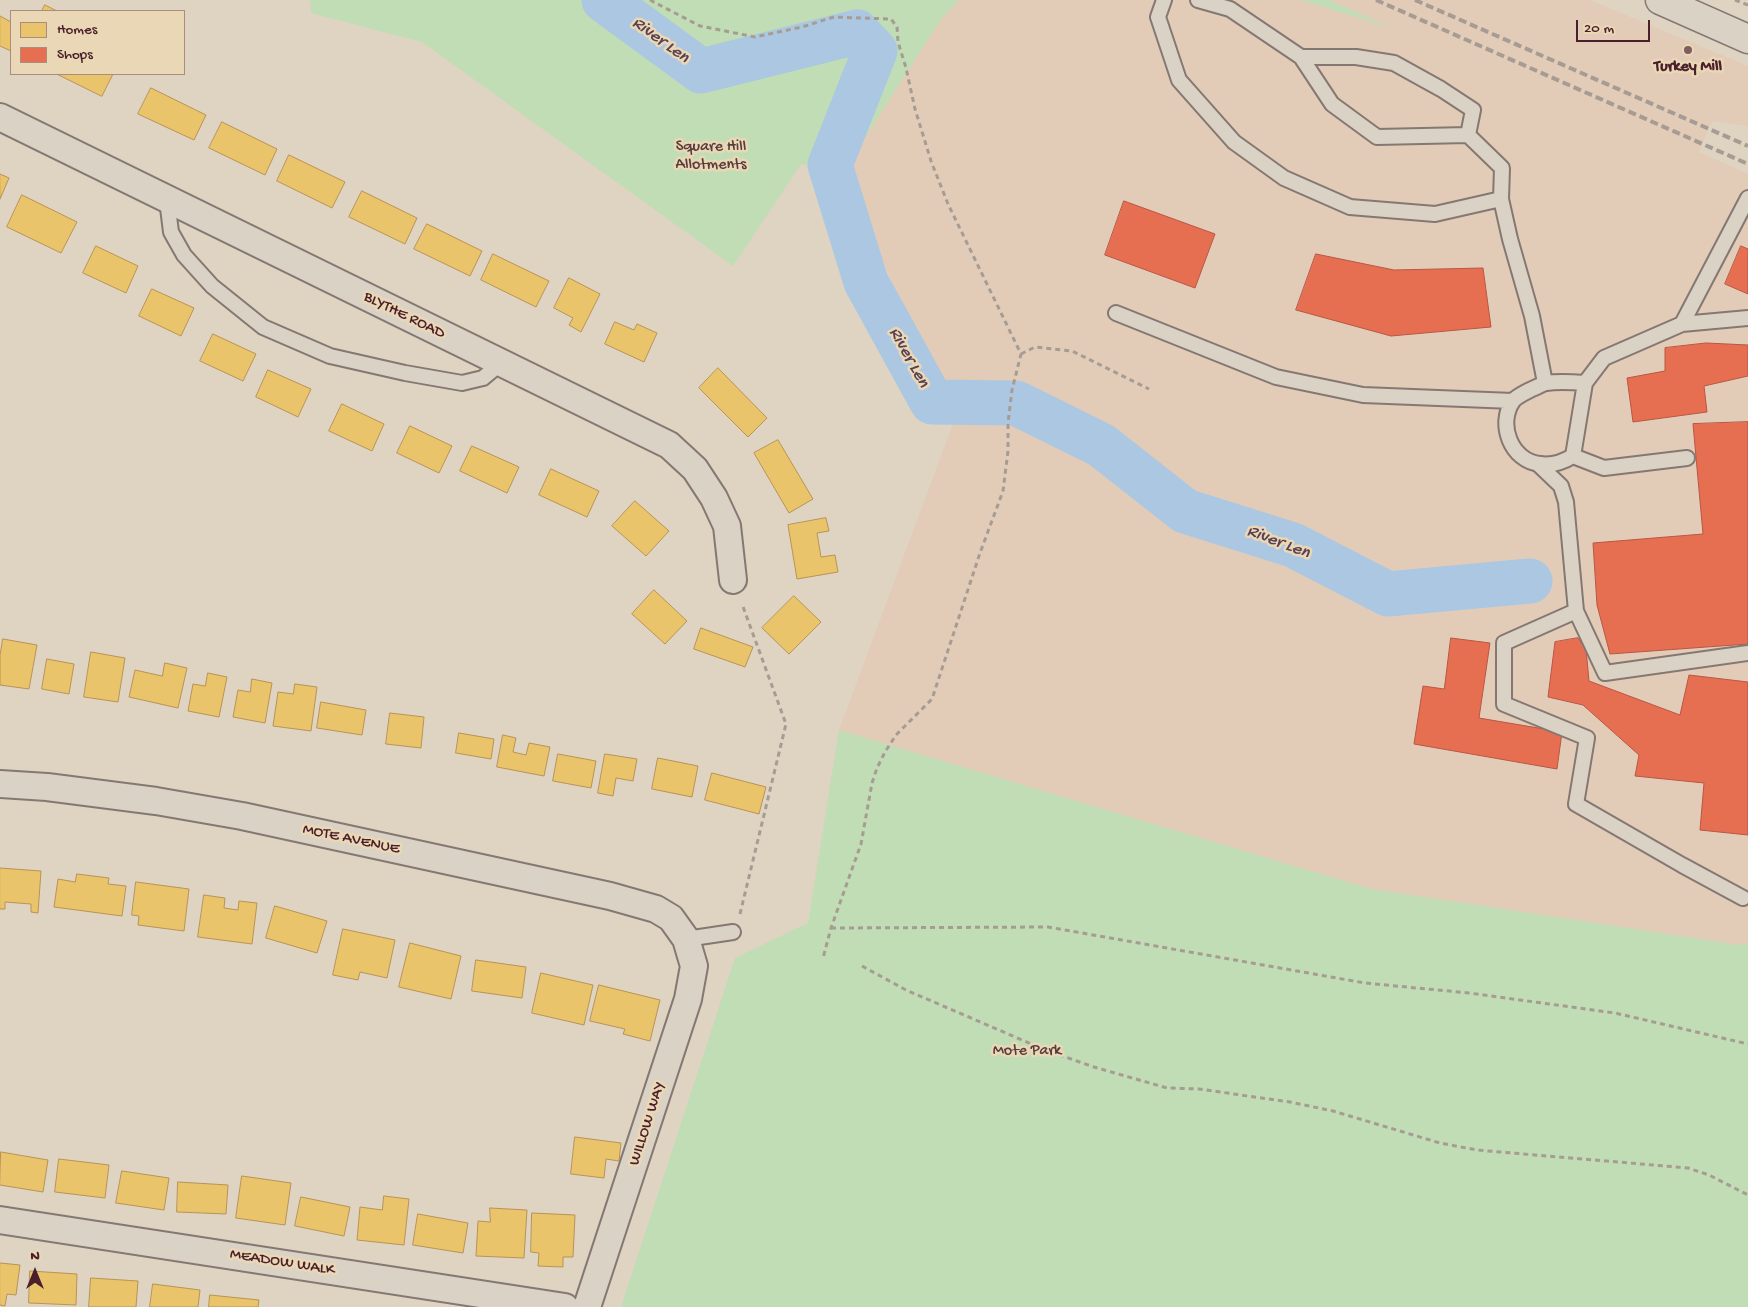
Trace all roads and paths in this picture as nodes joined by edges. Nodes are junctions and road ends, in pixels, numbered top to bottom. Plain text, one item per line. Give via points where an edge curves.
1 (650, 0) edge
2 (1164, 0) edge
3 (1198, 0) edge
4 (1660, 0) edge
5 (1735, 0) edge
6 (1748, 5) edge
7 (1748, 39) edge
8 (1301, 56) junction
9 (0, 117) edge
10 (1468, 135) junction
11 (1748, 198) edge
12 (1501, 199) junction
13 (167, 200) junction
14 (1116, 313) dead end
15 (1748, 318) edge
16 (1682, 324) junction
17 (1021, 354) junction
18 (501, 363) junction
19 (1545, 383) junction
20 (1585, 383) junction
21 (1149, 389) dead end
22 (1514, 400) junction
23 (1573, 456) junction
24 (1687, 458) dead end
25 (1539, 464) junction
26 (733, 580) joint
27 (1576, 611) junction
28 (1748, 653) edge
29 (0, 784) edge
30 (1743, 898) dead end
31 (831, 928) junction
32 (734, 932) joint
33 (686, 940) junction
34 (823, 958) dead end
35 (862, 966) dead end
36 (1748, 1044) edge
37 (1748, 1195) edge
38 (0, 1220) edge
39 (564, 1307) edge
40 (587, 1307) edge

1 - 17 path via 700,26 755,37 834,17 891,18 897,27 915,109 934,170
2 - 12 lane via 1158,17 1179,80 1234,142 1284,178 1350,207 1436,214
3 - 8 lane via 1230,9
4 - 7 main road
5 - 6 path
8 - 10 lane via 1332,104 1377,138
8 - 10 lane via 1356,56 1394,63 1473,110
9 - 13 street, BLYTHE ROAD
10 - 12 lane via 1502,168
11 - 16 lane
12 - 19 lane via 1532,316
13 - 18 street, BLYTHE ROAD
13 - 18 lane via 170,232 184,255 212,286 263,327 330,356 462,383 483,378
14 - 22 lane via 1276,377 1363,395
15 - 16 lane
16 - 20 lane via 1604,358
17 - 21 path via 1035,347 1072,350
17 - 31 path via 1012,390 1003,491 932,699 896,735 877,768 861,844
18 - 26 street, BLYTHE ROAD via 669,445 689,463 714,498 727,526
19 - 20 lane
19 - 22 lane
20 - 23 lane
22 - 25 lane via 1506,422 1508,436 1514,449
23 - 24 lane via 1604,468
23 - 25 lane via 1560,463
25 - 27 lane via 1561,486 1566,502
26 - 32 path via 786,724 744,903
27 - 28 lane via 1605,674
27 - 30 lane via 1504,643 1504,704 1587,738 1576,804
29 - 33 street, MOTE AVENUE via 156,801 242,816 610,896 656,909 670,918
31 - 34 path
31 - 36 path via 1048,927 1365,983 1615,1013
32 - 33 lane
33 - 40 street, WILLOW WAY via 694,966 688,999
35 - 37 path via 906,990 1043,1049 1167,1088 1199,1089 1290,1102 1477,1150 1688,1168
38 - 39 street, MEADOW WALK

